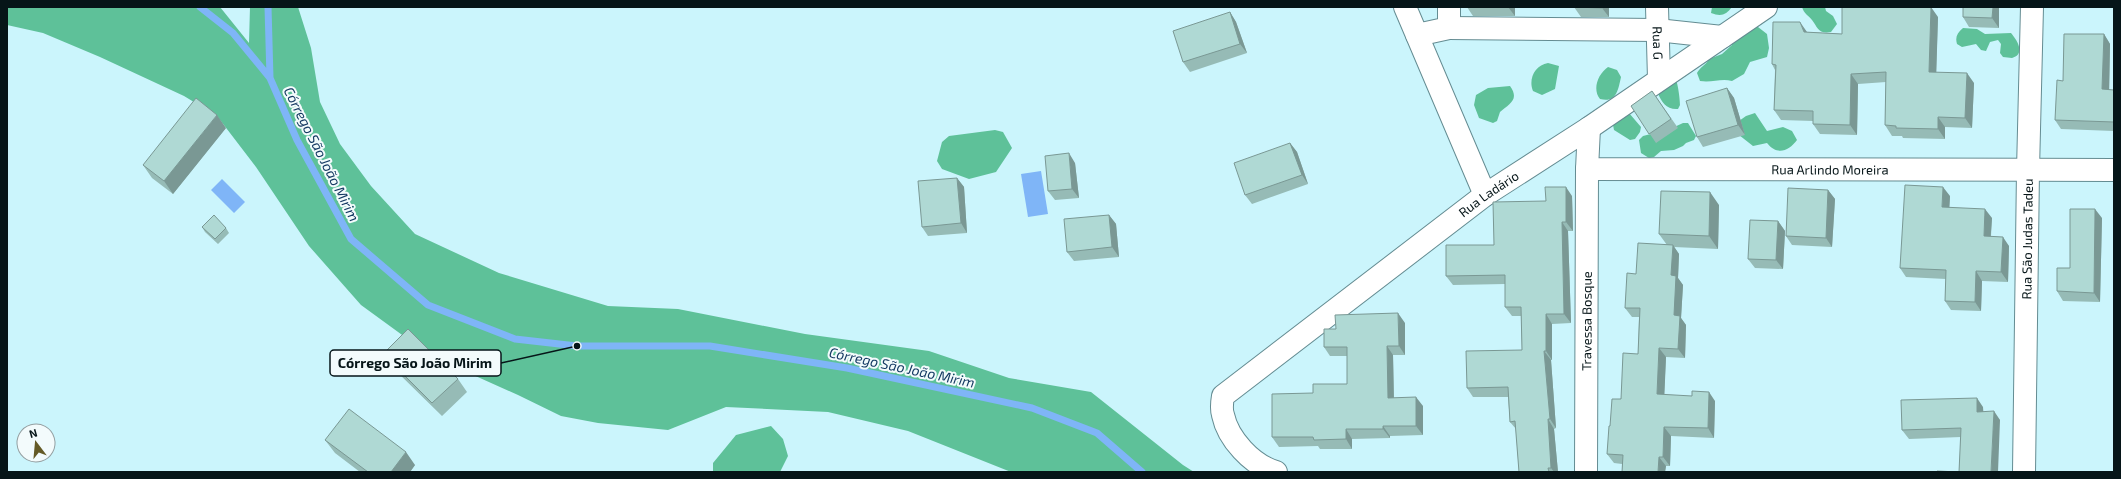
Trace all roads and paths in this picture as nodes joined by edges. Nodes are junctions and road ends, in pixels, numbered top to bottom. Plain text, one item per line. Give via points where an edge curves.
1 (1405, 7) edge
2 (1657, 7) edge
3 (1766, 7) edge
4 (2032, 7) edge
5 (1449, 18) edge
6 (1658, 30) junction
7 (1417, 35) junction
8 (1722, 36) junction
9 (1659, 78) junction
10 (1589, 128) junction
11 (1587, 169) junction
12 (2028, 170) junction
13 (2114, 170) edge
14 (1485, 195) junction
15 (1276, 472) edge
16 (1586, 472) edge
17 (2024, 472) edge

1 - 7 street
2 - 6 street, Rua G
3 - 8 street, Rua Ladário
4 - 12 street, Rua São Judas Tadeu
5 - 6 street
5 - 7 street
6 - 8 street
6 - 9 street, Rua G
7 - 14 street
8 - 9 street, Rua Ladário
9 - 10 street, Rua Ladário
10 - 11 street
10 - 14 street, Rua Ladário
11 - 12 street, Rua Arlindo Moreira
11 - 16 street, Travessa Bosque
12 - 13 street, Rua Arlindo Moreira
12 - 17 street, Rua São Judas Tadeu
14 - 15 street, Rua Ladário via 1223,396 1222,413 1226,427 1248,456 1268,470

